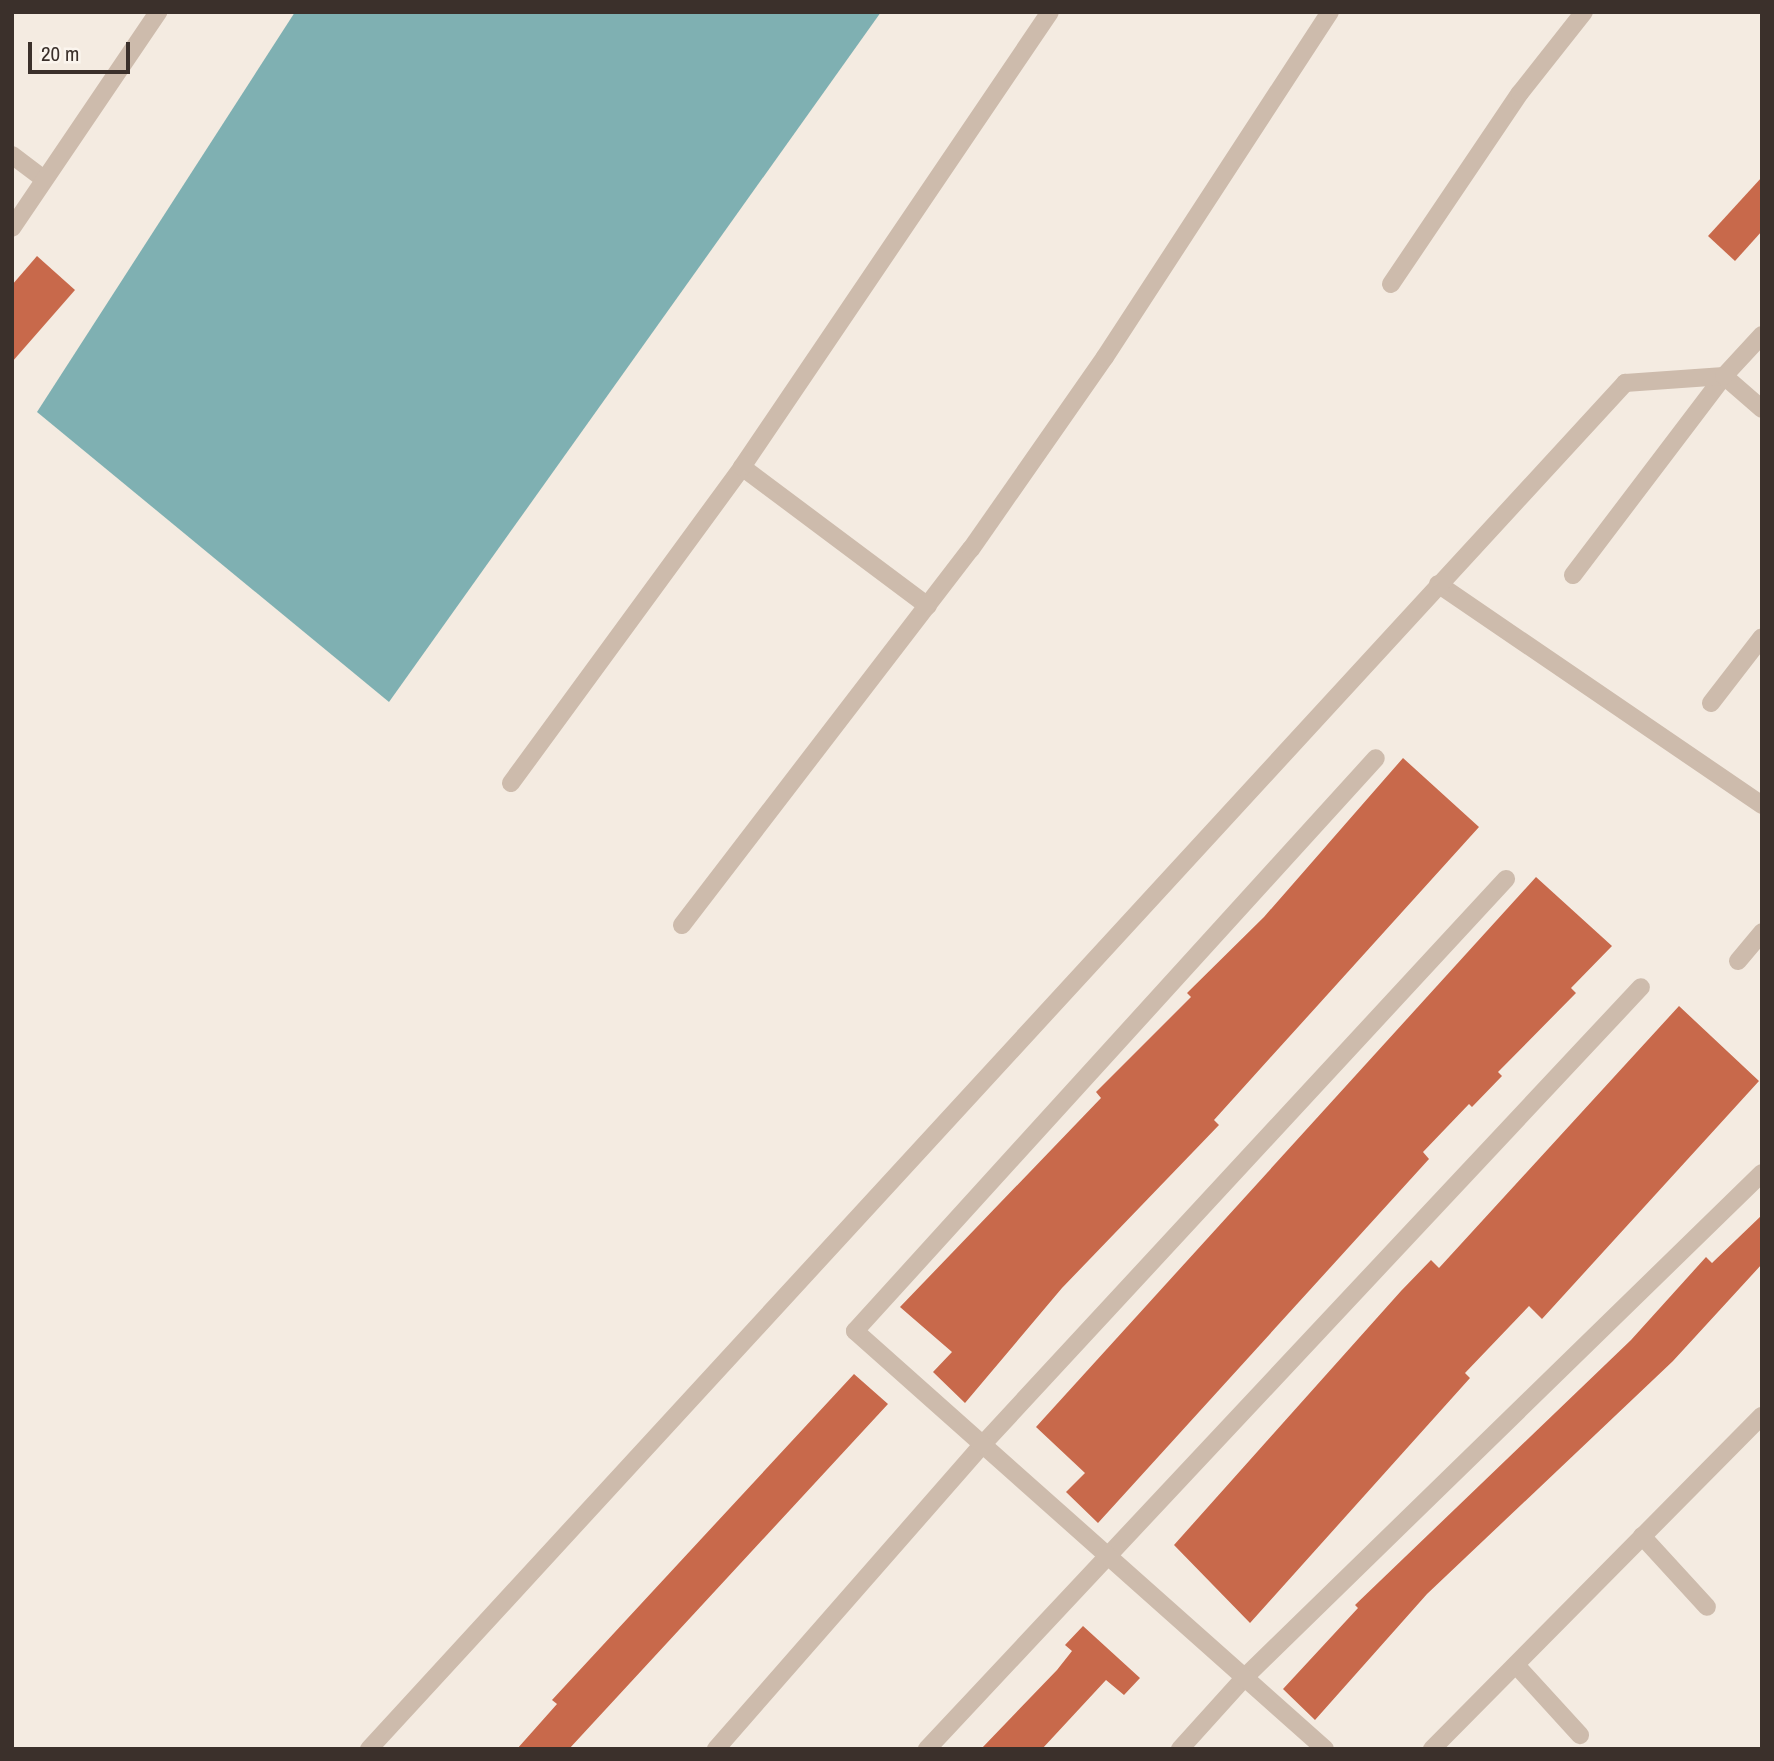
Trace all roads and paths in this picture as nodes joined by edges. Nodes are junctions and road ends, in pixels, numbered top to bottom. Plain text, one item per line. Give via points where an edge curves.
1 (158, 12) edge
2 (1050, 12) edge
3 (1330, 12) edge
4 (1584, 12) edge
5 (12, 155) edge
6 (44, 179) junction
7 (12, 228) edge
8 (1391, 284) dead end
9 (1762, 335) edge
10 (1724, 376) junction
11 (1762, 409) edge
12 (742, 467) junction
13 (1573, 575) dead end
14 (1438, 584) junction
15 (928, 606) junction
16 (1762, 637) edge
17 (1711, 703) dead end
18 (1376, 758) dead end
19 (511, 783) dead end
20 (1762, 805) edge
21 (1506, 879) dead end
22 (682, 925) dead end
23 (1762, 932) edge
24 (1738, 961) dead end
25 (1641, 987) dead end
26 (1762, 1172) edge
27 (1762, 1416) edge
28 (983, 1444) junction
29 (1642, 1536) junction
30 (1109, 1557) junction
31 (1707, 1607) dead end
32 (1516, 1665) junction
33 (1245, 1677) junction
34 (1580, 1735) dead end
35 (369, 1749) edge
36 (716, 1749) edge
37 (927, 1749) edge
38 (1180, 1749) edge
39 (1325, 1749) edge
40 (1432, 1749) edge

1 - 6 street
2 - 12 street
3 - 15 street via 1105,357
4 - 8 street via 1520,93
5 - 6 street
6 - 7 street
9 - 10 street
10 - 11 street
10 - 13 street
10 - 14 street via 1625,383
12 - 15 street
12 - 19 street
14 - 20 street
14 - 35 street
15 - 22 street
16 - 17 street
18 - 28 street via 855,1331
21 - 28 street
23 - 24 street
25 - 30 street
26 - 33 street
27 - 29 street
28 - 30 street
28 - 36 street
29 - 31 street
29 - 32 street
30 - 33 street
30 - 37 street
32 - 34 street
32 - 40 street
33 - 38 street
33 - 39 street

